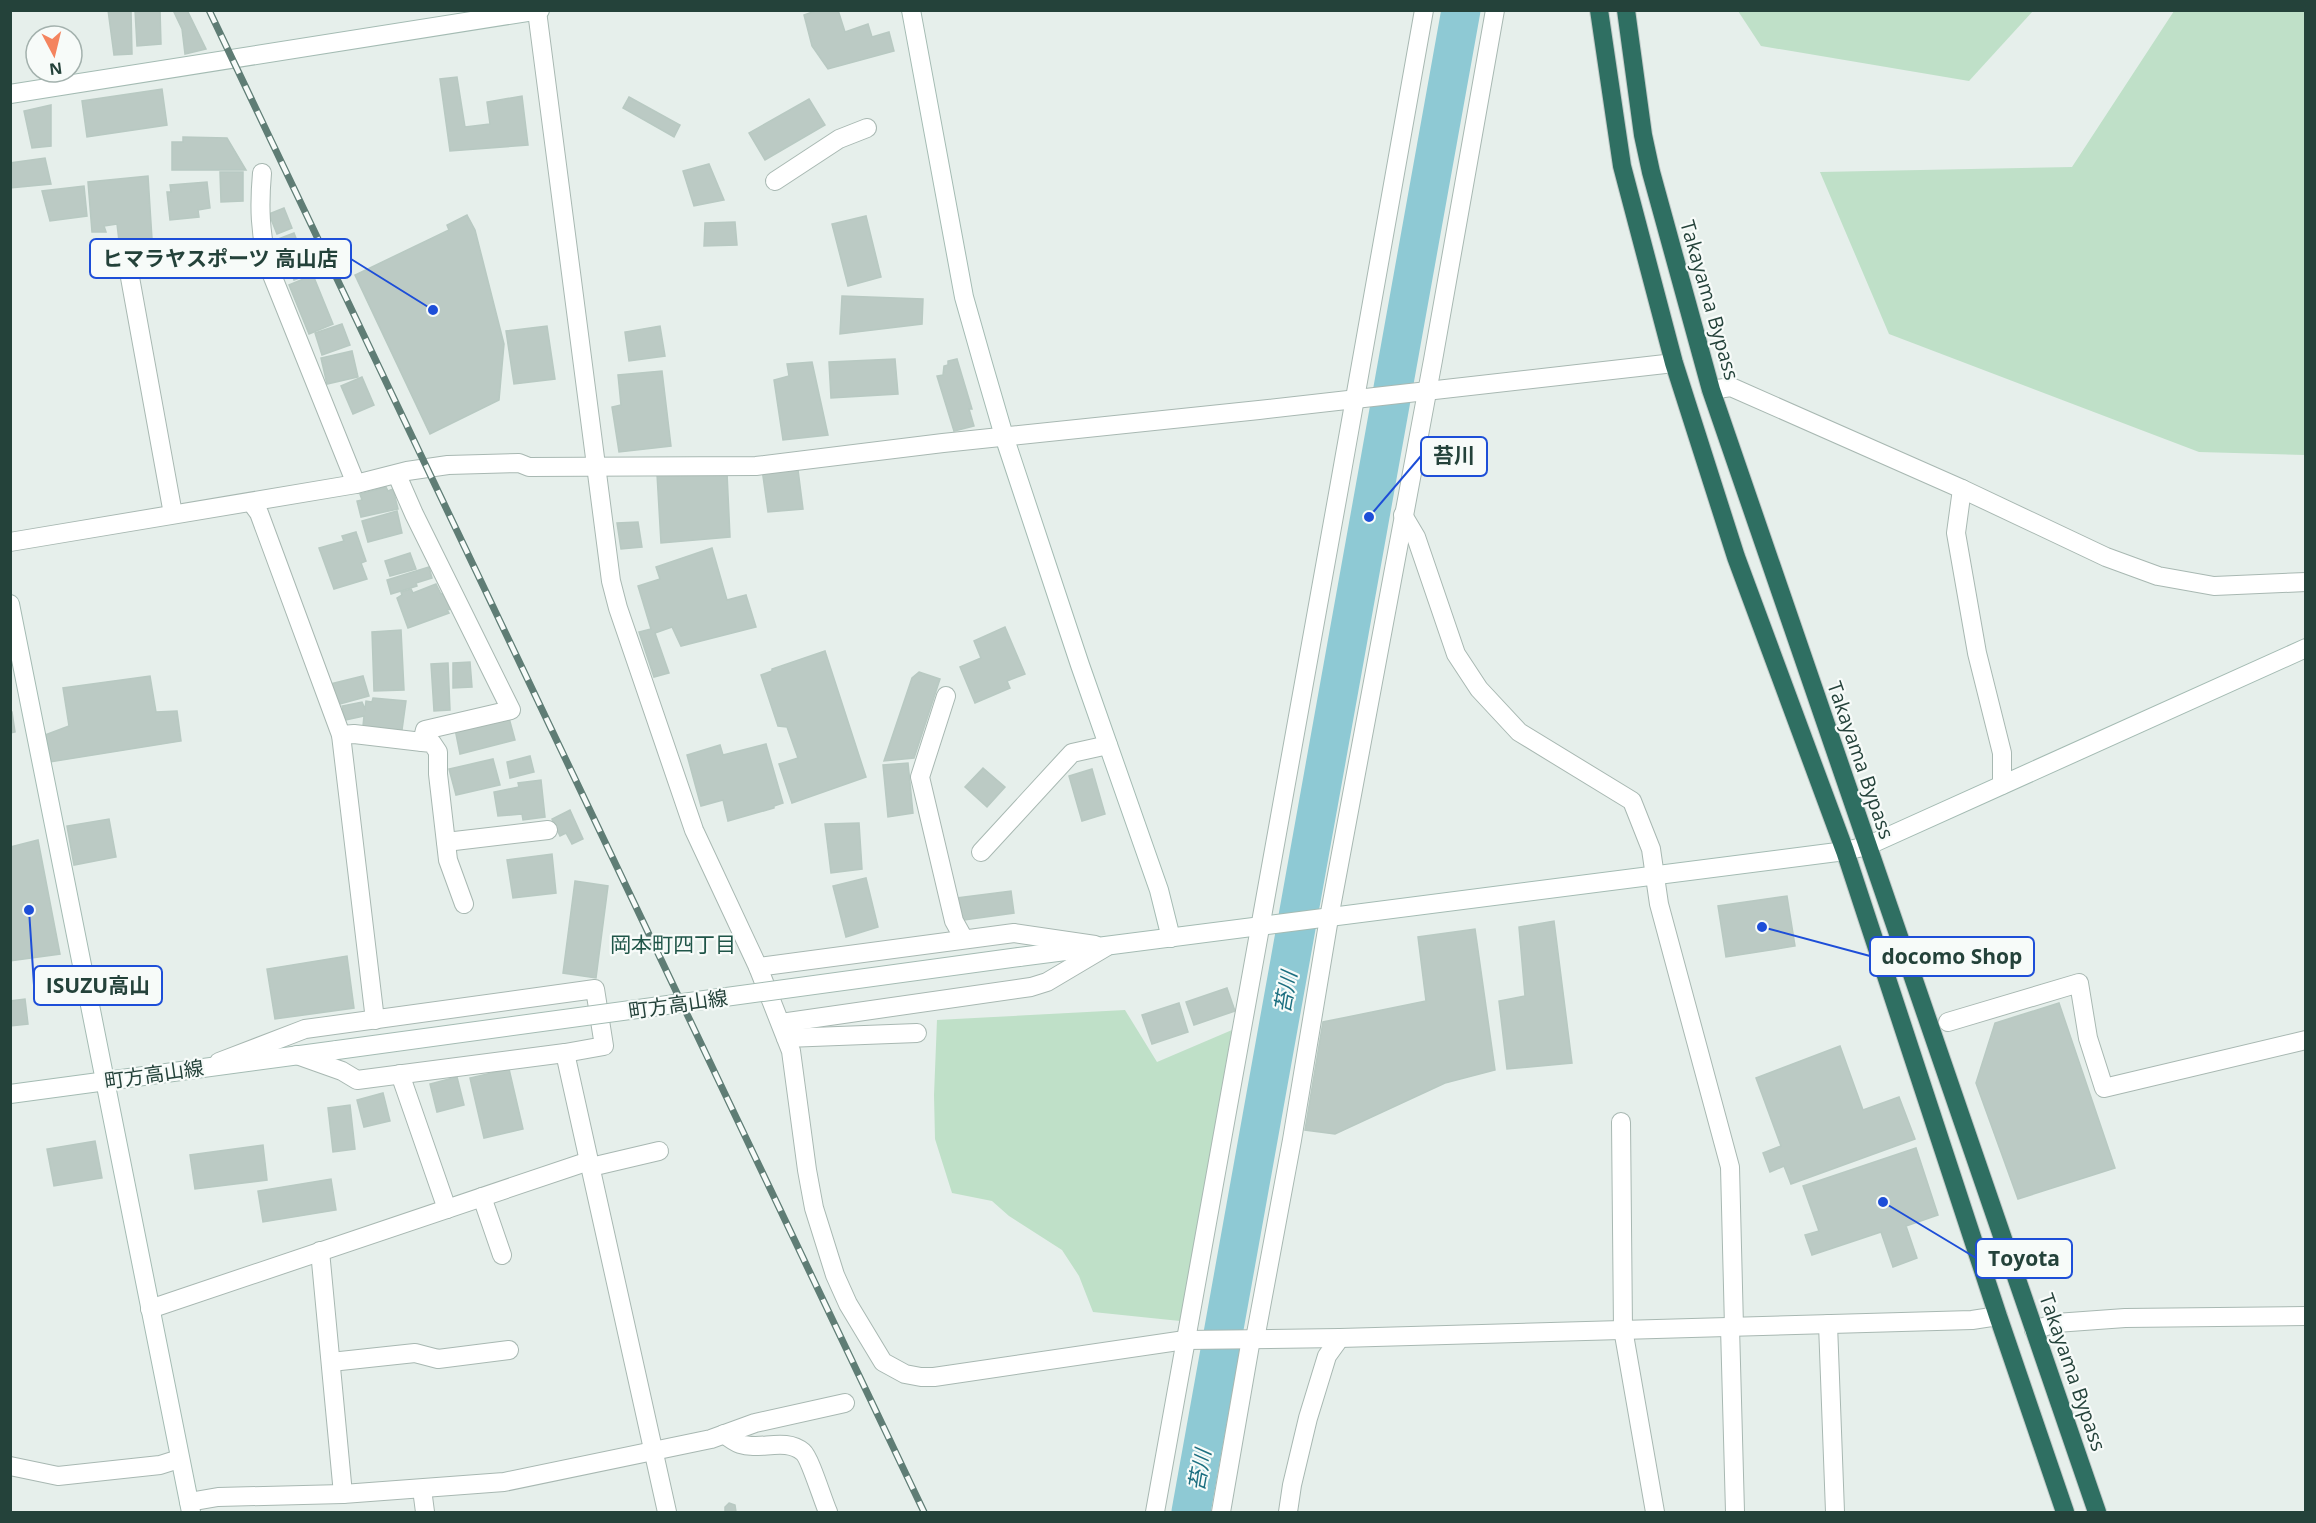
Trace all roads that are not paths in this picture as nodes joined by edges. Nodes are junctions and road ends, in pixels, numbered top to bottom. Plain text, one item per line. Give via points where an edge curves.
1 (911, 10) edge
2 (1424, 10) edge
3 (1495, 10) edge
4 (1599, 10) edge
5 (1626, 10) edge
6 (538, 11) edge
7 (10, 94) edge
8 (867, 128) dead end
9 (262, 173) dead end
10 (775, 181) dead end
11 (125, 250) dead end
12 (1674, 363) junction
13 (1711, 390) junction
14 (1423, 392) junction
15 (1360, 398) junction
16 (1004, 436) junction
17 (596, 465) junction
18 (397, 475) junction
19 (356, 484) junction
20 (1962, 489) junction
21 (251, 502) junction
22 (173, 514) junction
23 (1403, 515) junction
24 (10, 542) edge
25 (2306, 582) edge
26 (10, 604) edge
27 (2306, 648) edge
28 (946, 696) dead end
29 (341, 735) junction
30 (422, 742) junction
31 (1108, 745) junction
32 (2002, 785) junction
33 (548, 830) dead end
34 (446, 842) junction
35 (1867, 846) junction
36 (1845, 851) junction
37 (981, 852) dead end
38 (1656, 875) junction
39 (464, 904) dead end
40 (1327, 918) junction
41 (1263, 926) junction
42 (1171, 938) junction
43 (964, 939) junction
44 (1106, 947) junction
45 (758, 967) junction
46 (375, 1020) junction
47 (1948, 1022) dead end
48 (783, 1031) junction
49 (917, 1033) dead end
50 (2306, 1040) edge
51 (565, 1053) junction
52 (297, 1055) junction
53 (206, 1067) junction
54 (400, 1074) junction
55 (106, 1081) junction
56 (10, 1094) edge
57 (1621, 1122) dead end
58 (659, 1151) dead end
59 (590, 1164) junction
60 (482, 1197) junction
61 (447, 1209) junction
62 (320, 1251) junction
63 (502, 1255) dead end
64 (150, 1309) junction
65 (1998, 1316) junction
66 (2306, 1316) edge
67 (1828, 1324) junction
68 (1732, 1327) junction
69 (1623, 1329) junction
70 (2034, 1330) junction
71 (1340, 1338) junction
72 (1250, 1339) junction
73 (1189, 1340) junction
74 (509, 1350) dead end
75 (331, 1362) junction
76 (845, 1403) dead end
77 (724, 1434) junction
78 (653, 1451) junction
79 (179, 1459) junction
80 (10, 1466) edge
81 (422, 1489) junction
82 (343, 1494) junction
83 (190, 1507) edge
84 (425, 1512) edge
85 (667, 1512) edge
86 (828, 1512) edge
87 (1155, 1512) edge
88 (1221, 1512) edge
89 (1288, 1512) edge
90 (1654, 1512) edge
91 (1735, 1512) edge
92 (1835, 1512) edge
93 (2065, 1512) edge
94 (2097, 1512) edge

1 - 16 street via 964,297
2 - 15 street
3 - 14 street
4 - 12 highway via 1622,166
5 - 13 highway, Takayama Bypass via 1651,172
6 - 7 street
6 - 17 street
8 - 10 street via 839,139
9 - 19 street via 258,208 268,265
11 - 22 street
12 - 14 street
12 - 36 highway via 1736,557
13 - 20 street via 1731,387
13 - 35 highway, Takayama Bypass
14 - 15 street
14 - 23 street
15 - 16 street
15 - 41 street
16 - 17 street via 756,466
16 - 31 street
17 - 18 street via 529,467 519,463 480,463
17 - 45 street via 618,608 694,830
18 - 19 street
18 - 30 street via 511,710 425,730
19 - 21 street
20 - 25 street via 2106,557 2158,576 2214,586
20 - 32 street via 1956,533 1977,653 2002,753
21 - 22 street
21 - 29 street via 259,513
22 - 24 street
23 - 38 street via 1416,537 1456,654 1466,671 1519,732 1632,801 1651,849
23 - 40 street
26 - 55 street
27 - 32 street
28 - 43 street via 920,777 954,921
29 - 30 street
29 - 46 street
30 - 34 street via 432,743 438,752
31 - 37 street via 1072,753
31 - 42 street via 1159,890
32 - 35 street
33 - 34 street
34 - 39 street via 448,860
35 - 36 street
35 - 70 highway, Takayama Bypass
36 - 38 street
36 - 65 highway
38 - 40 street
38 - 68 street via 1659,904 1730,1167
40 - 41 street
40 - 72 street via 1292,1140
41 - 42 street, 町方高山線
41 - 73 street
42 - 44 street, 町方高山線
43 - 44 street via 1014,933
43 - 45 street
44 - 48 street via 1047,982 1031,987
44 - 52 street, 町方高山線, bridge
45 - 48 street
46 - 51 street via 595,989 604,1046
46 - 53 street via 305,1029
47 - 50 street via 2079,983 2088,1038 2104,1088
48 - 49 street
48 - 73 street via 795,1073 807,1170 823,1241 848,1304 883,1362 905,1374 934,1377
51 - 54 street
51 - 59 street
52 - 53 street, 町方高山線
52 - 54 street via 357,1080
53 - 55 street, 町方高山線
54 - 61 street
55 - 56 street, 町方高山線
55 - 64 street
57 - 69 street
58 - 59 street
59 - 60 street
59 - 78 street
60 - 61 street
60 - 63 street
61 - 62 street
62 - 64 street
62 - 75 street
64 - 79 street
65 - 67 street
65 - 93 highway
66 - 70 street via 2125,1318 2056,1323
67 - 68 street
67 - 92 street
68 - 69 street
68 - 91 street
69 - 71 street
69 - 90 street
70 - 94 highway, Takayama Bypass
71 - 72 street
71 - 89 street via 1327,1356 1308,1418
72 - 73 street
72 - 88 street
73 - 87 street
74 - 75 street via 438,1359 415,1353
75 - 82 street
76 - 77 street
77 - 78 street
77 - 86 street via 740,1444 780,1444 804,1453
78 - 81 street via 504,1482
78 - 85 street
79 - 80 street via 160,1465 58,1476
79 - 83 street
81 - 82 street
81 - 84 street
82 - 83 street via 218,1497

